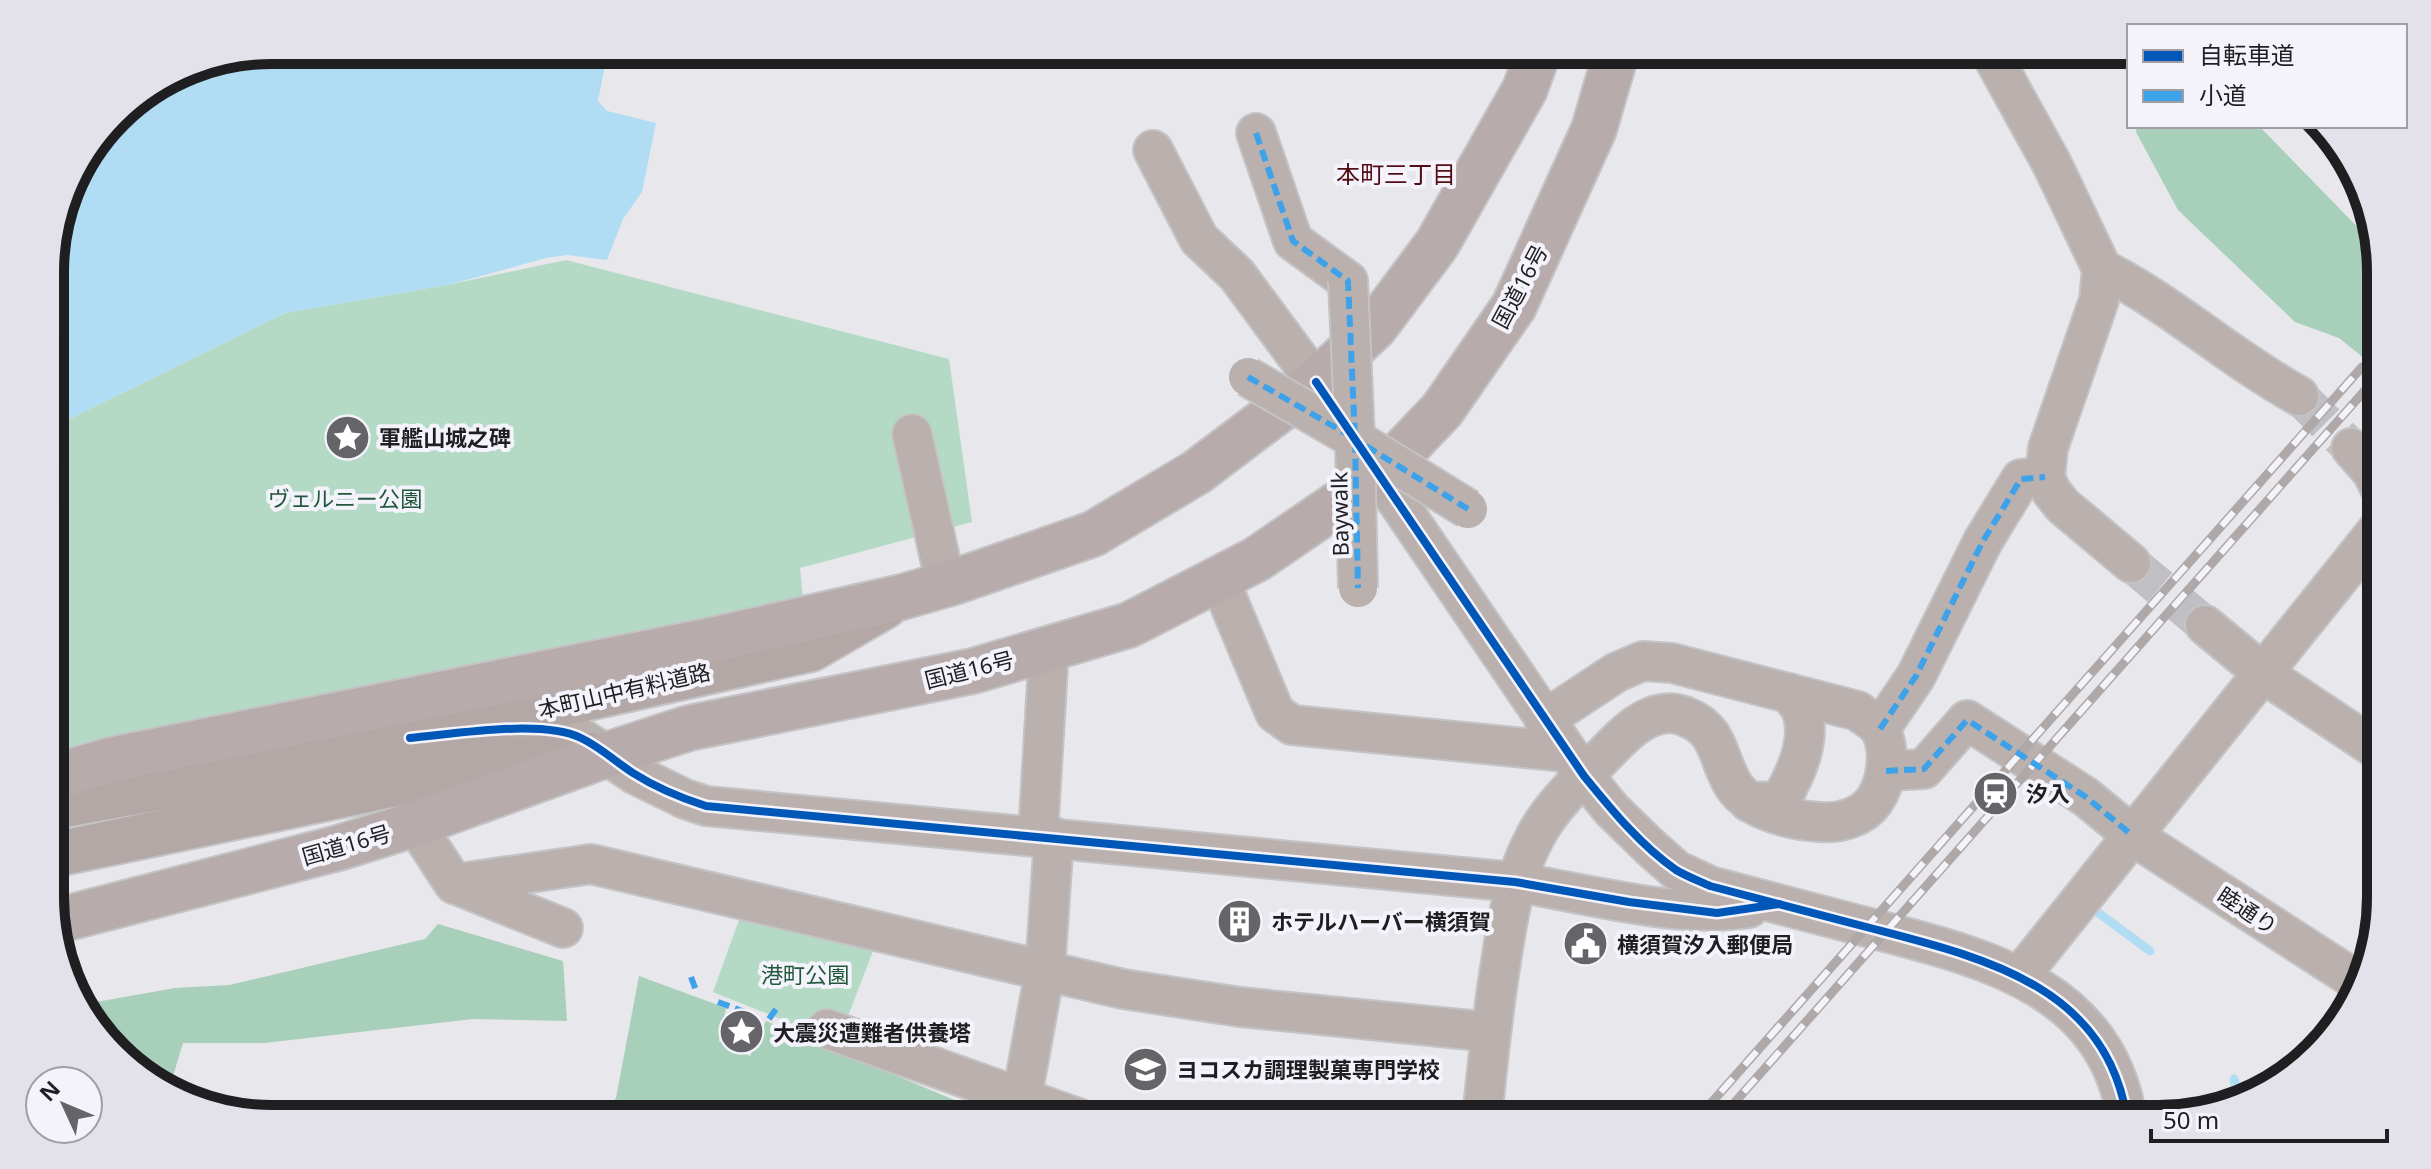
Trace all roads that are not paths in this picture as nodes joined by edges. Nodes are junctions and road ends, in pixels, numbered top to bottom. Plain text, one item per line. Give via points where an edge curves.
1 (1534, 64) edge
2 (1613, 64) edge
3 (1997, 64) edge
4 (1256, 133) dead end
5 (1153, 150) dead end
6 (2102, 269) junction
7 (1248, 377) dead end
8 (1316, 382) junction
9 (2299, 396) tunnel mouth
10 (912, 434) dead end
11 (1355, 439) junction
12 (2351, 448) tunnel mouth
13 (2367, 466) edge
14 (1380, 475) junction
15 (2045, 477) junction
16 (1468, 509) dead end
17 (2367, 543) edge
18 (2131, 563) tunnel mouth
19 (1219, 579) junction
20 (946, 585) junction
21 (1358, 588) dead end
22 (902, 597) junction
23 (2205, 625) tunnel mouth
24 (1049, 649) junction
25 (2264, 674) junction
26 (1789, 693) junction
27 (1544, 720) junction
28 (1880, 729) junction
29 (410, 738) junction
30 (2367, 743) edge
31 (606, 755) junction
32 (1575, 764) junction
33 (1886, 771) junction
34 (64, 774) edge
35 (1749, 802) junction
36 (64, 805) edge
37 (415, 824) junction
38 (1046, 836) junction
39 (2133, 836) junction
40 (64, 853) edge
41 (1515, 882) junction
42 (454, 884) junction
43 (1779, 904) junction
44 (66, 918) edge
45 (563, 928) dead end
46 (1045, 970) junction
47 (2019, 977) junction
48 (2351, 977) edge
49 (827, 1029) dead end
50 (1490, 1032) junction
51 (1022, 1097) junction
52 (1043, 1105) edge
53 (1483, 1105) edge
54 (2124, 1105) edge

1 - 8 highway via 1437,244 1375,327
2 - 14 highway, 国道16号 via 1594,129 1514,306 1442,410
3 - 6 street
4 - 11 street, Baywalk, bridge via 1293,241 1348,281
5 - 8 street via 1199,239 1237,275
6 - 9 street via 2142,289 2261,375
6 - 15 street via 2099,300 2048,448
7 - 11 street, Baywalk, bridge
8 - 14 street
8 - 20 highway via 1197,472 1093,534
10 - 20 street
11 - 16 street, Baywalk, bridge
11 - 21 street, Baywalk, bridge
12 - 13 street
14 - 19 highway, 国道16号
14 - 27 street
15 - 18 street via 2063,506
15 - 28 street via 2021,479 1983,541 1916,676
17 - 25 street
19 - 24 highway, 国道16号 via 1129,625
19 - 32 street via 1275,713 1292,725
20 - 22 highway
22 - 29 main road, 本町山中有料道路 via 811,649
22 - 34 highway
23 - 25 street
24 - 31 highway, 国道16号 via 973,671 689,728
24 - 38 street
25 - 30 street
25 - 39 street
26 - 27 street via 1672,663 1643,661
26 - 28 street via 1858,711
26 - 35 street via 1801,709 1804,730 1795,776 1780,801
27 - 32 street
28 - 33 street
29 - 31 street via 555,730 581,738
29 - 36 main road, 本町山中有料道路
31 - 37 highway, 国道16号
31 - 38 street via 636,775 706,806
31 - 40 main road via 516,759
32 - 35 street via 1639,723 1661,713 1681,714 1704,725 1732,783
32 - 41 street
32 - 43 street via 1612,810 1676,870 1710,886
33 - 35 street via 1874,802 1848,820 1821,822 1760,810
33 - 39 street, 睦通り via 1924,769 1967,720 2086,797
37 - 42 street
37 - 44 highway, 国道16号
38 - 41 street
38 - 46 street
39 - 47 street
39 - 48 street, 睦通り
41 - 43 street via 1717,913
41 - 50 street
42 - 45 street
42 - 46 street via 591,864
43 - 47 street via 1940,945
46 - 50 street via 1123,989 1240,1007
46 - 51 street
47 - 54 street via 2063,1003 2096,1037 2116,1074
49 - 51 street
50 - 53 street
51 - 52 street

